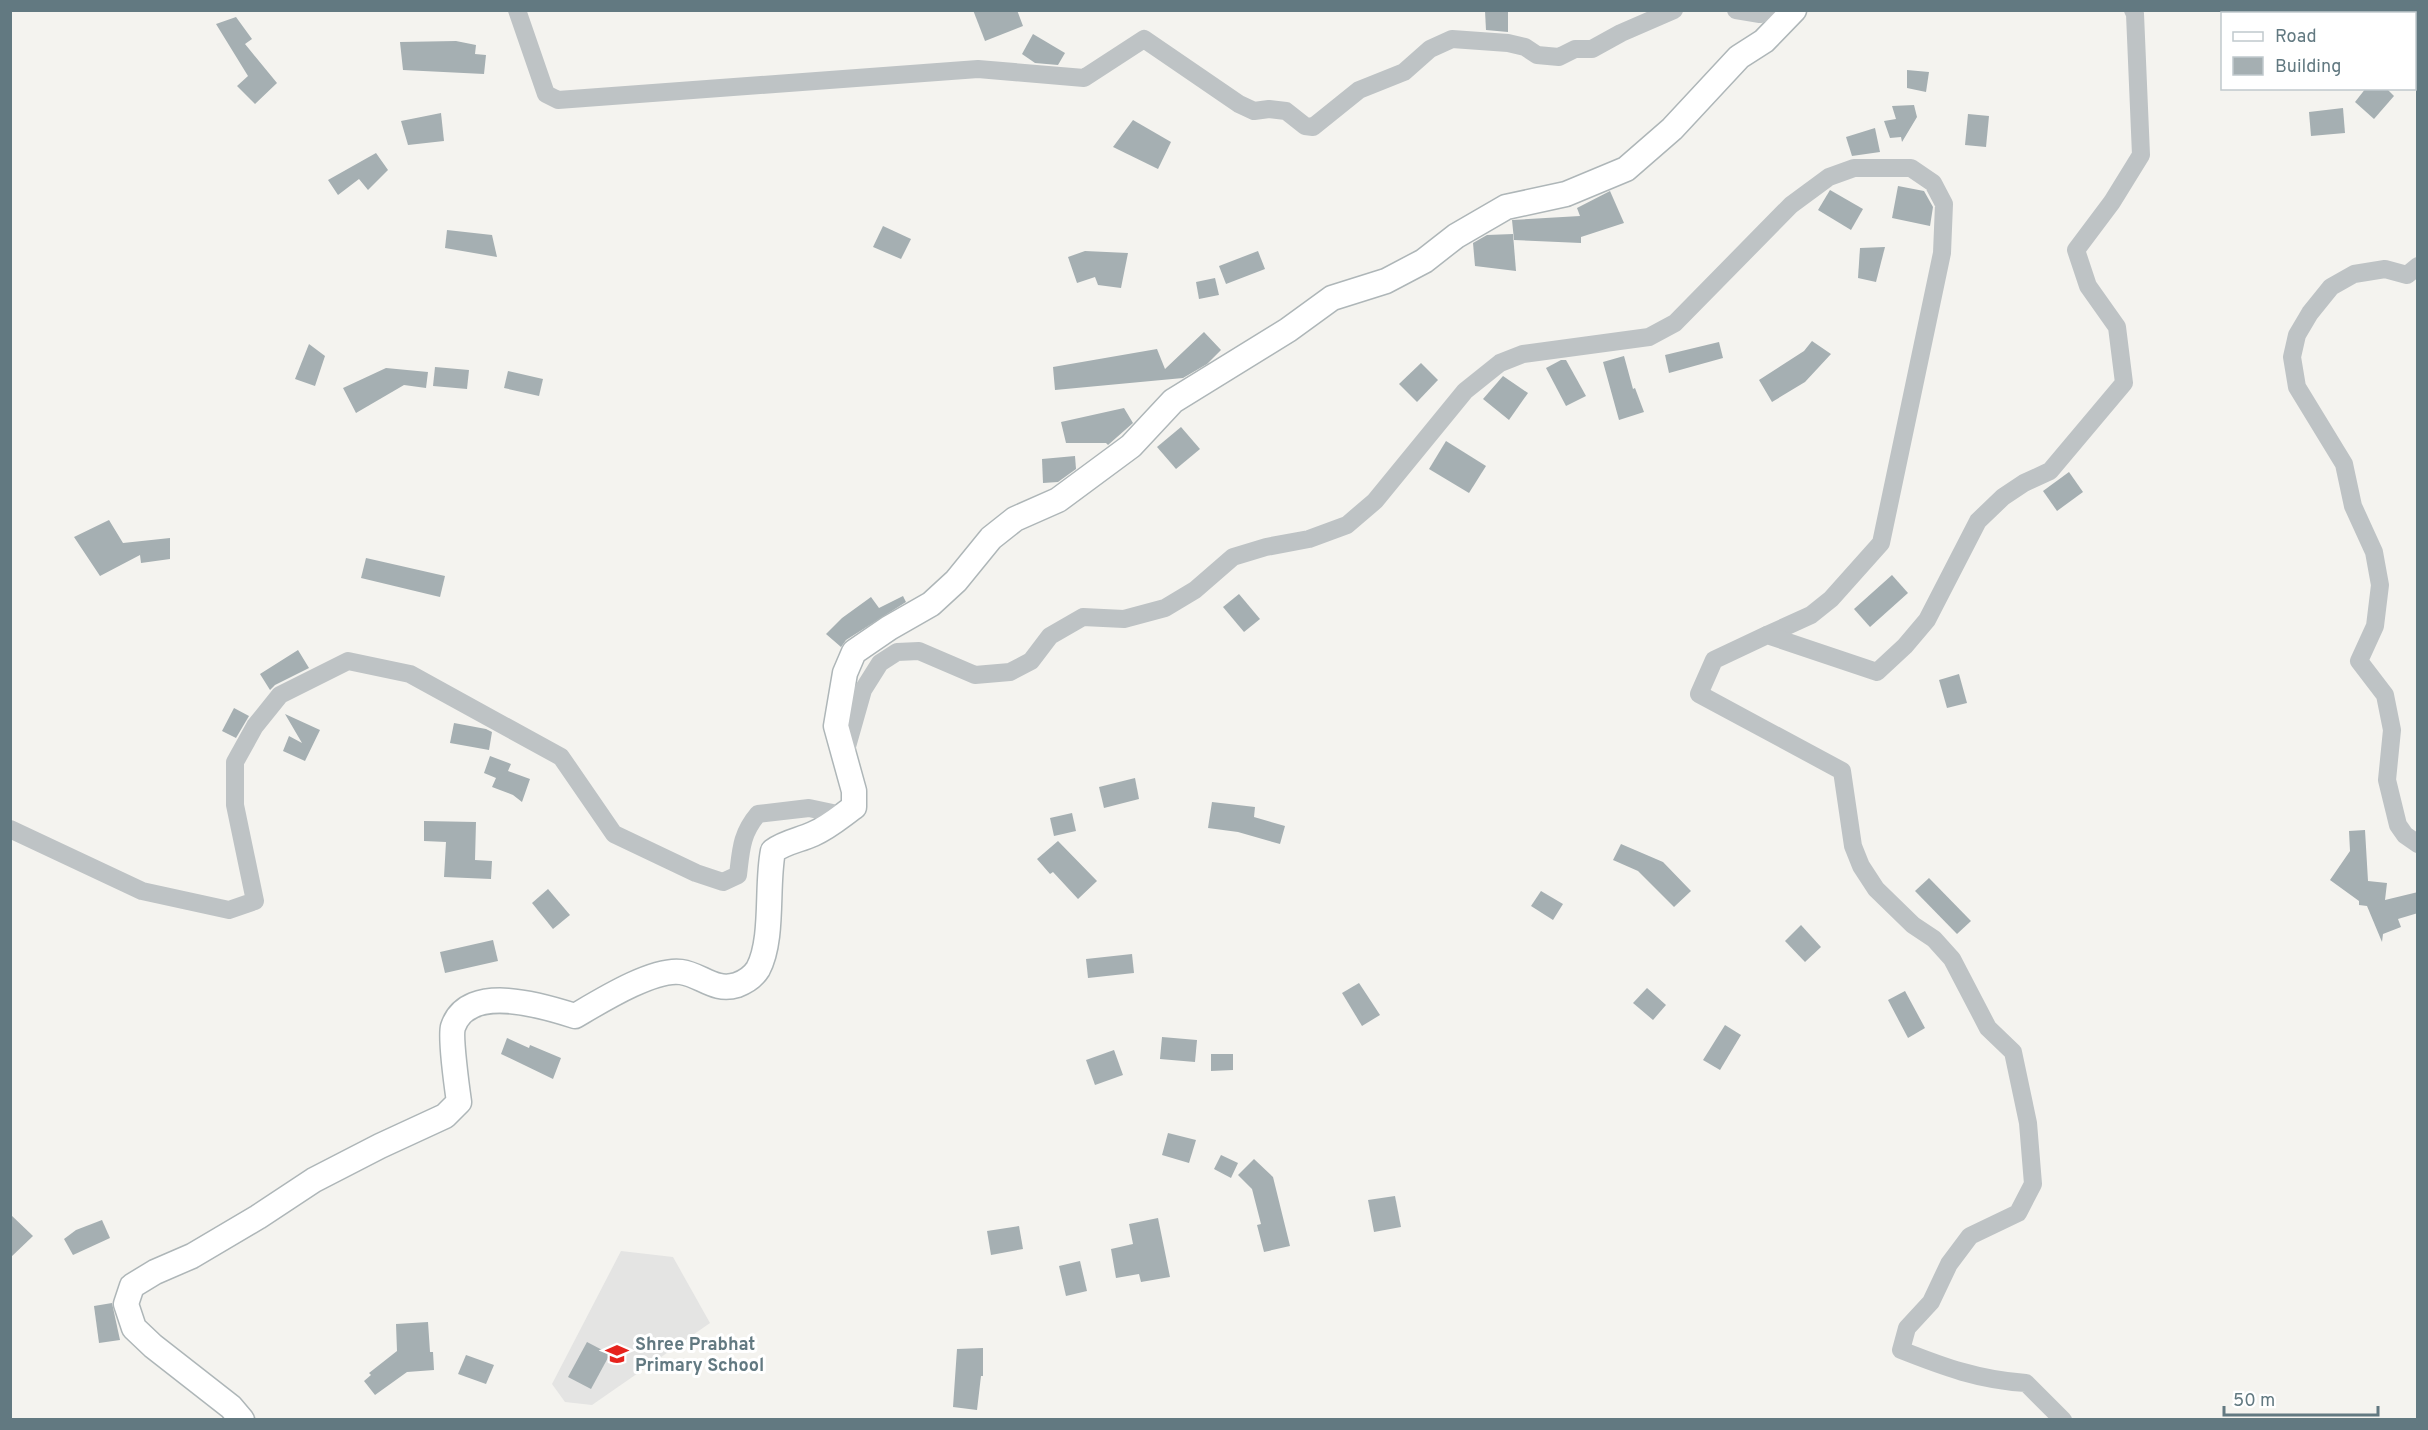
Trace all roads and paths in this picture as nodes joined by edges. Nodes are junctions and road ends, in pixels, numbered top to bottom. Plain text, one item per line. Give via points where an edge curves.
1 (517, 10) edge
2 (1674, 10) edge
3 (1736, 10) edge
4 (1774, 10) edge
5 (1794, 10) edge
6 (2133, 10) edge
7 (2418, 266) edge
8 (1767, 635) junction
9 (844, 757) junction
10 (842, 815) junction
11 (10, 829) edge
12 (2418, 844) edge
13 (242, 1419) edge
14 (2063, 1419) edge

1 - 2 street via 546,94 558,100 978,69 1084,78 1144,39 1239,104 1254,111 1286,111 1305,126 1313,127 1359,90 1404,72 1430,50 1452,39 1508,43 1537,55 1559,57 1575,49 1592,50
3 - 4 street via 1760,14
5 - 9 main road via 1764,41 1739,57 1672,129 1626,169 1566,194 1506,207 1386,282 1332,298 1173,401 1131,446 1058,500 1015,519 991,538 932,604 854,652 845,673 836,726
6 - 8 street via 2141,155 2076,250 2088,286 2117,327 2124,383 2050,471 2003,497 1978,520 1927,620 1877,672
7 - 12 street via 2407,275 2385,269 2354,274 2331,287 2297,335 2292,357 2297,387 2344,464 2353,506 2374,552 2380,585 2375,626 2359,661 2385,696 2392,730 2387,780 2398,825
8 - 9 street via 1812,615 1881,543 1942,253 1944,204 1933,183 1911,168 1854,168 1829,177 1791,205 1676,323 1649,337 1523,354 1500,363 1465,391 1375,501 1347,525 1309,539 1233,557 1195,590 1165,608 1124,619 1083,617 1050,636 1031,661 1010,672 975,675 919,651 897,652 880,663 863,690
8 - 14 street via 1714,660 1699,694 1842,771 1853,846 1861,866 1876,889 1952,959 1988,1028 2013,1052 2028,1123 2032,1184 2018,1213 1970,1236 1949,1264 1931,1302 1907,1328 1900,1350 1961,1374 2026,1383
9 - 10 main road via 854,791 854,807
10 - 11 street via 808,808 758,814 746,828 738,875 723,882 614,834 561,757 410,674 348,661 280,695 255,726 235,762 235,805 255,901 229,910 142,891
10 - 13 main road via 836,823 772,851 765,944 758,969 746,982 725,989 680,972 658,976 624,988 575,1016 540,1005 486,1000 462,1013 453,1028 459,1102 445,1116 314,1180 201,1250 132,1286 126,1304 134,1328

